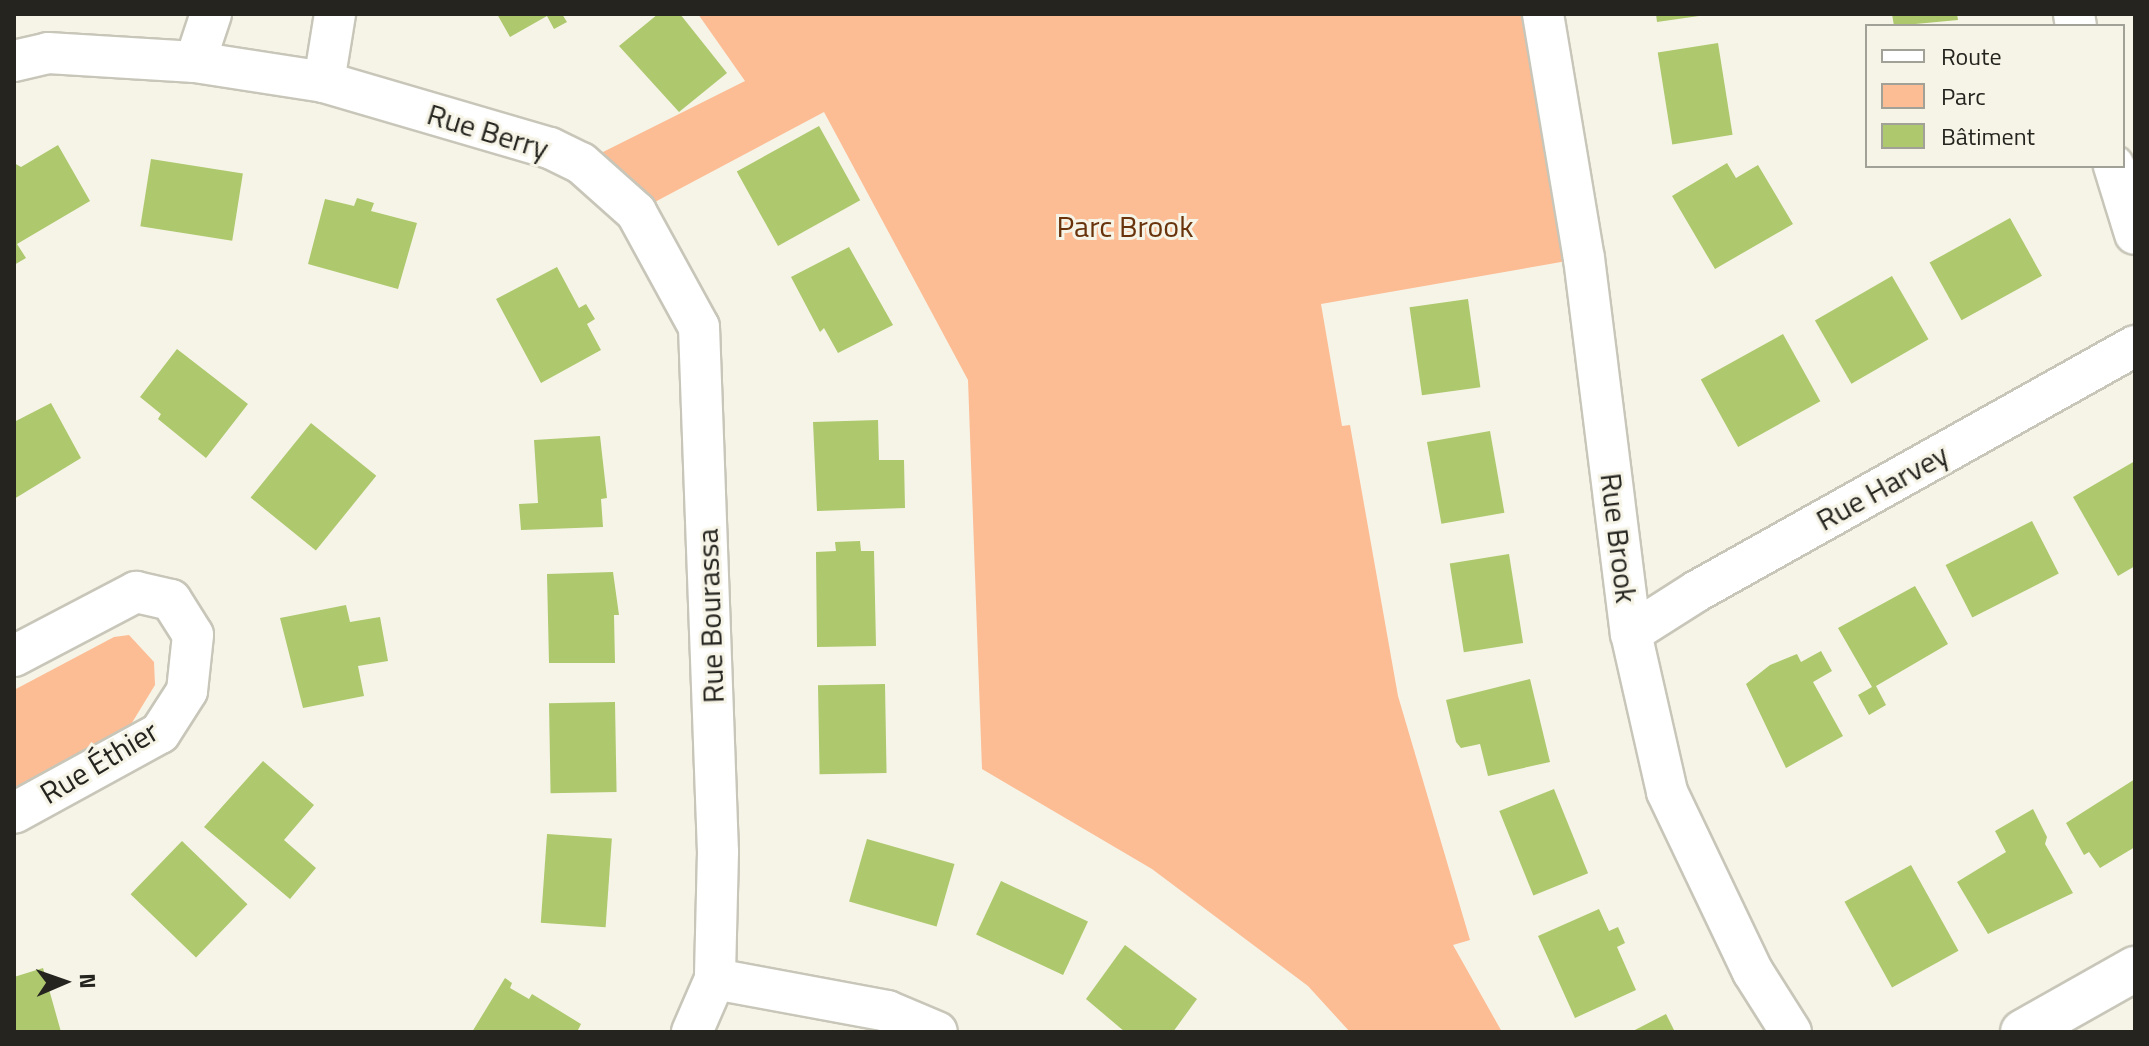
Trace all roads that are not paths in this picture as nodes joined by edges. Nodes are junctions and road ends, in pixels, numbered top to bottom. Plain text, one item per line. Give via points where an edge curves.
1 (211, 14) edge
2 (335, 14) edge
3 (1543, 14) edge
4 (14, 61) edge
5 (195, 62) junction
6 (324, 82) junction
7 (2115, 168) edge
8 (636, 212) joint
9 (2135, 234) edge
10 (2135, 346) edge
11 (1631, 633) junction
12 (14, 656) edge
13 (14, 813) edge
14 (2135, 969) edge
15 (715, 979) junction
16 (692, 1032) edge
17 (937, 1032) edge
18 (1791, 1032) edge
19 (2023, 1032) edge

1 - 5 street
2 - 6 street
3 - 11 street, Rue Brook via 1584,258
4 - 5 street, Rue Berry via 48,53
5 - 6 street, Rue Berry
6 - 8 street, Rue Berry via 550,148 581,163
7 - 9 street
8 - 15 street, Rue Bourassa via 699,327 718,852
10 - 11 street, Rue Harvey
11 - 18 street, Rue Brook via 1667,792 1753,972
12 - 13 street, Rue Éthier via 136,592 171,600 193,635 187,691 160,733
14 - 19 street
15 - 16 street, Rue Bourassa
15 - 17 street via 887,1011

